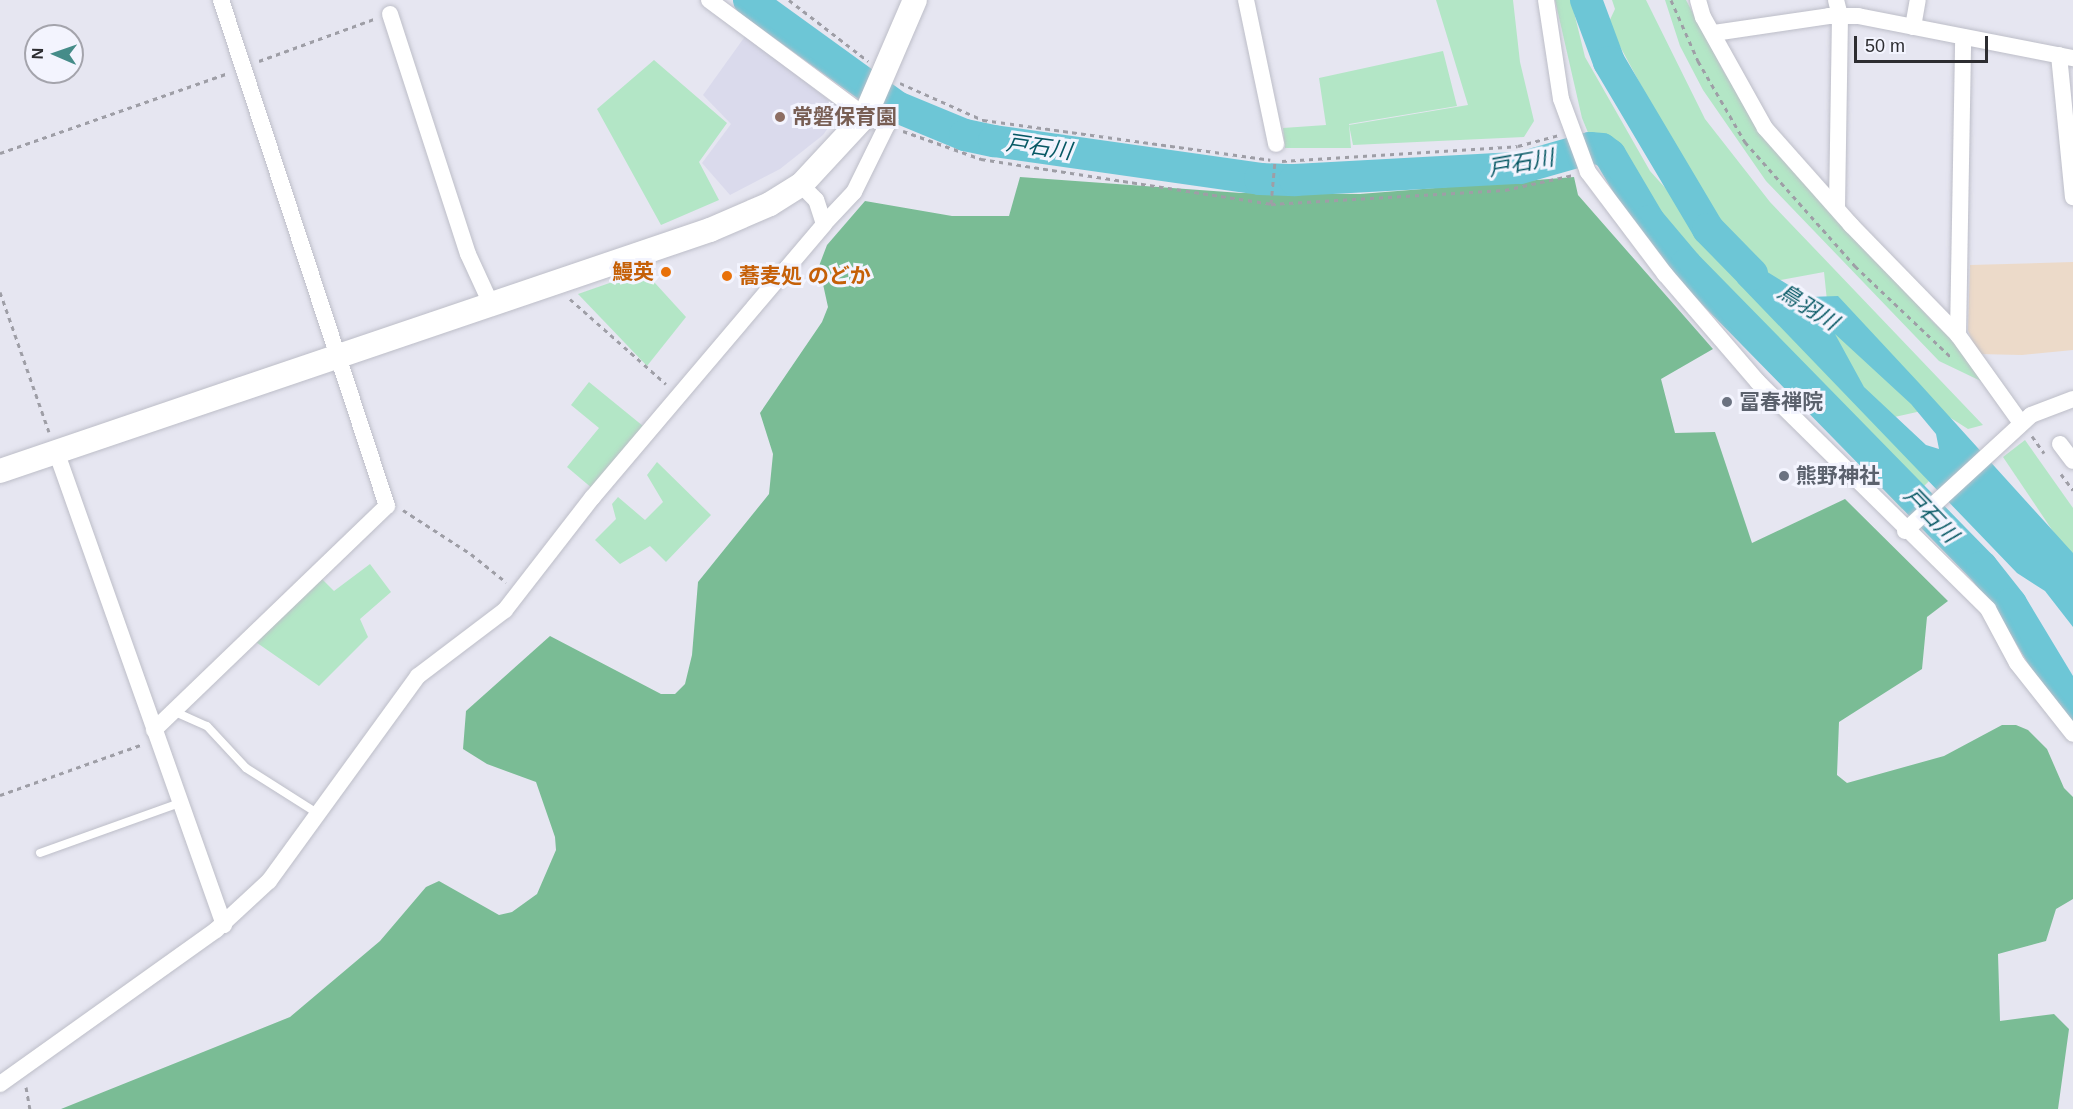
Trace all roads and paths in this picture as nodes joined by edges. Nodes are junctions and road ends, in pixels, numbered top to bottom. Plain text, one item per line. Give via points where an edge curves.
1 (221, 0) edge
2 (709, 0) edge
3 (789, 0) edge
4 (915, 0) edge
5 (1246, 0) edge
6 (1546, 0) edge
7 (1698, 0) edge
8 (1918, 0) edge
9 (1838, 8) edge
10 (390, 14) joint
11 (1913, 27) junction
12 (1714, 33) junction
13 (1963, 37) junction
14 (2066, 57) edge
15 (243, 67) junction
16 (882, 75) junction
17 (867, 112) junction
18 (887, 125) junction
19 (1573, 134) junction
20 (1276, 144) dead end
21 (0, 153) edge
22 (1274, 164) dead end
23 (1586, 168) junction
24 (801, 184) junction
25 (2073, 197) edge
26 (1271, 204) junction
27 (1837, 208) junction
28 (824, 224) junction
29 (553, 284) junction
30 (0, 292) edge
31 (491, 304) junction
32 (1958, 335) junction
33 (335, 354) junction
34 (678, 396) junction
35 (2073, 399) edge
36 (2017, 427) junction
37 (2060, 444) dead end
38 (56, 451) junction
39 (2073, 461) edge
40 (0, 471) edge
41 (2064, 478) dead end
42 (2073, 483) edge
43 (387, 506) junction
44 (1910, 527) junction
45 (519, 594) junction
46 (174, 711) junction
47 (156, 734) junction
48 (2073, 734) edge
49 (0, 795) edge
50 (180, 803) junction
51 (320, 815) junction
52 (40, 853) dead end
53 (224, 925) junction
54 (23, 1068) junction
55 (0, 1084) edge
56 (30, 1109) edge

1 - 15 street
2 - 17 street
3 - 16 path
4 - 16 street
5 - 20 street
6 - 19 street via 1561,99
7 - 12 street
8 - 11 street
9 - 11 street
9 - 12 street
9 - 27 street
10 - 15 path
10 - 31 street via 468,254
11 - 13 street
12 - 27 street via 1765,128
13 - 14 street
13 - 32 street
14 - 25 street
15 - 21 path
15 - 33 street
16 - 17 street
16 - 19 path via 983,120 1275,161 1518,146
17 - 18 street
17 - 24 street
18 - 26 path via 981,159
18 - 28 street via 854,192
19 - 23 street
22 - 26 path
23 - 26 path via 1505,190
23 - 44 street via 1665,274 1758,382
24 - 28 street via 816,200
24 - 29 street via 743,218
27 - 32 street
28 - 34 street
29 - 31 street
29 - 34 path
30 - 38 path
31 - 33 street
32 - 36 street
33 - 38 street
33 - 43 street
34 - 45 street via 592,498
35 - 36 street via 2031,415
36 - 44 street
37 - 39 street
38 - 40 street
38 - 47 street
41 - 42 path
43 - 45 path via 400,508 471,554
43 - 46 street
44 - 48 street via 1988,609 2017,663
45 - 51 street via 469,640 418,676
46 - 47 street
46 - 51 lane via 207,726 246,768
47 - 49 path
47 - 50 street
50 - 52 lane
50 - 53 street
51 - 53 street via 269,881
53 - 54 street
54 - 55 street
54 - 56 path

